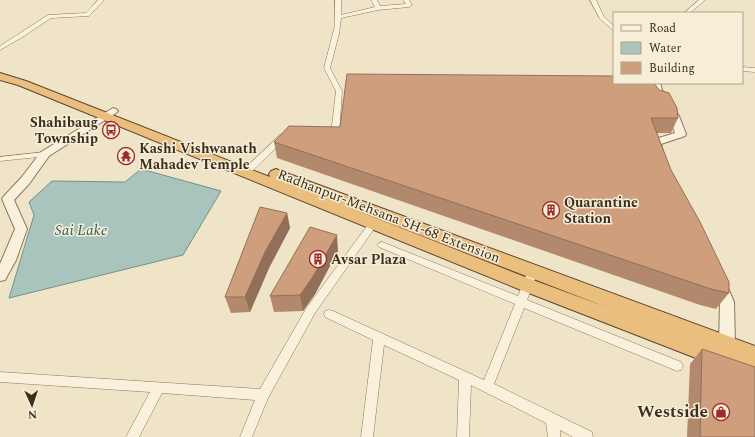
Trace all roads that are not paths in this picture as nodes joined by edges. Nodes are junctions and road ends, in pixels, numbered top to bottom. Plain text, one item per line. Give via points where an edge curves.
1 (101, 0) edge
2 (338, 0) edge
3 (374, 0) edge
4 (406, 0) edge
5 (593, 0) edge
6 (702, 0) edge
7 (378, 8) junction
8 (688, 12) edge
9 (338, 17) junction
10 (613, 27) edge
11 (0, 48) edge
12 (0, 68) edge
13 (743, 69) edge
14 (755, 70) edge
15 (0, 76) edge
16 (656, 84) edge
17 (108, 114) junction
18 (290, 137) edge
19 (325, 137) edge
20 (45, 154) junction
21 (0, 159) edge
22 (661, 164) edge
23 (250, 169) junction
24 (4, 200) edge
25 (373, 224) junction
26 (382, 245) dead end
27 (715, 274) edge
28 (0, 276) edge
29 (527, 285) junction
30 (329, 314) dead end
31 (379, 338) junction
32 (727, 344) junction
33 (755, 355) edge
34 (678, 366) dead end
35 (755, 371) edge
36 (0, 377) edge
37 (465, 377) junction
38 (159, 387) junction
39 (487, 387) junction
40 (263, 395) junction
41 (552, 420) junction
42 (132, 437) edge
43 (246, 437) edge
44 (367, 437) edge
45 (463, 437) edge
46 (554, 437) edge
47 (587, 437) edge

1 - 11 street via 87,15 50,16
2 - 9 street
3 - 7 street
4 - 7 street via 409,5
5 - 10 street via 602,18
6 - 8 street
7 - 9 street
9 - 19 street via 327,68 339,90 334,135
12 - 17 highway, Radhanpur-Mehsana SH-68 Extension
13 - 14 street
15 - 17 highway
16 - 22 street via 674,116 680,134 656,142
17 - 20 street
17 - 23 highway, Radhanpur-Mehsana SH-68 Extension
18 - 23 street via 283,138
20 - 21 street
20 - 24 street via 25,181
23 - 25 highway
23 - 29 highway, Radhanpur-Mehsana SH-68 Extension
24 - 28 street via 21,229
25 - 29 highway
25 - 40 street via 312,310
26 - 29 street
27 - 32 street via 727,302
29 - 32 highway, Radhanpur-Mehsana SH-68 Extension
29 - 34 street
29 - 35 highway
29 - 39 street
30 - 31 street
31 - 37 street
31 - 44 street
32 - 33 highway, Radhanpur-Mehsana SH-68 Extension
36 - 38 street
37 - 39 street
37 - 45 street
38 - 40 street
38 - 42 street
39 - 41 street
40 - 43 street
41 - 46 street
41 - 47 street

